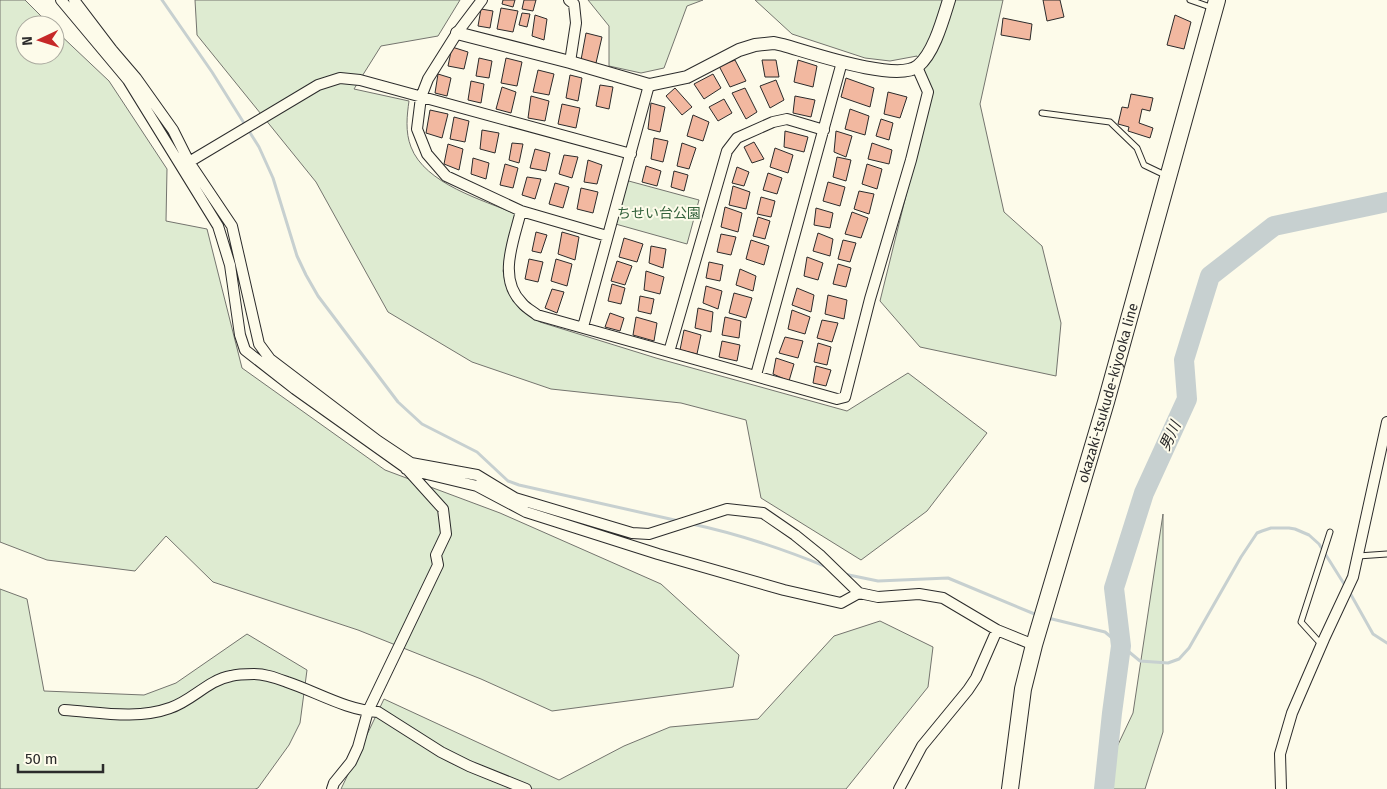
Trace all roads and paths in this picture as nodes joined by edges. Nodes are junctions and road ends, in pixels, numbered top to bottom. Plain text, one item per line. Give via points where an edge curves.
1 (62, 0) edge
2 (74, 0) edge
3 (482, 0) edge
4 (569, 0) edge
5 (949, 0) edge
6 (1190, 0) edge
7 (1216, 4) edge
8 (457, 33) junction
9 (570, 62) junction
10 (842, 62) junction
11 (917, 67) junction
12 (650, 85) junction
13 (421, 97) junction
14 (1042, 113) dead end
15 (824, 130) junction
16 (631, 154) junction
17 (189, 162) junction
18 (1169, 176) junction
19 (522, 211) junction
20 (608, 236) junction
21 (583, 327) junction
22 (668, 352) junction
23 (756, 375) junction
24 (1387, 422) edge
25 (406, 468) junction
26 (1330, 532) dead end
27 (1387, 554) edge
28 (1358, 556) junction
29 (859, 593) junction
30 (997, 630) junction
31 (1322, 644) junction
32 (1034, 645) junction
33 (64, 710) dead end
34 (368, 711) junction
35 (332, 789) edge
36 (526, 789) edge
37 (899, 789) edge
38 (1010, 789) edge
39 (1281, 789) edge

1 - 25 street via 128,80 218,226 230,265 245,350
2 - 17 street via 136,78 172,130
3 - 8 street
4 - 9 street via 574,4 576,23
5 - 11 street via 930,52
6 - 7 lane
7 - 18 main road, okazaki-tsukude-kiyooka line
8 - 9 street
8 - 13 street via 428,79
9 - 12 street
10 - 11 street via 882,70 900,71
10 - 12 street via 783,44 755,45 687,77
10 - 15 street
11 - 23 street via 928,92 845,397 837,399
12 - 16 street
13 - 16 street
13 - 17 street via 360,80 340,78 318,85
13 - 19 street via 417,129 435,165 446,176
14 - 18 lane via 1110,122 1136,148 1144,165
15 - 22 street via 787,119 773,122 737,138 727,151
15 - 23 street
16 - 20 street
17 - 29 street via 232,226 260,344 270,359 378,441 411,462 477,474 515,498 632,533 649,534 727,509 763,513 821,556
18 - 32 main road, okazaki-tsukude-kiyooka line
19 - 20 street
19 - 21 street via 509,261 508,276 513,292 537,315
20 - 21 street
21 - 22 street
22 - 23 street
24 - 28 street
25 - 29 street via 477,486 526,512 784,590 841,603
25 - 34 street via 443,509 446,534 436,555 438,565
26 - 31 lane via 1301,622
27 - 28 lane
28 - 31 street via 1353,577
29 - 30 street via 878,597 919,594 943,598
30 - 32 street
30 - 37 street via 976,678 922,746
31 - 39 street via 1292,713 1280,754
32 - 38 main road, okazaki-tsukude-kiyooka line via 1023,689
33 - 34 street via 131,714 162,711 177,706 216,681 230,676 264,674 338,703
34 - 35 street via 358,747
34 - 36 street via 378,712 469,766

